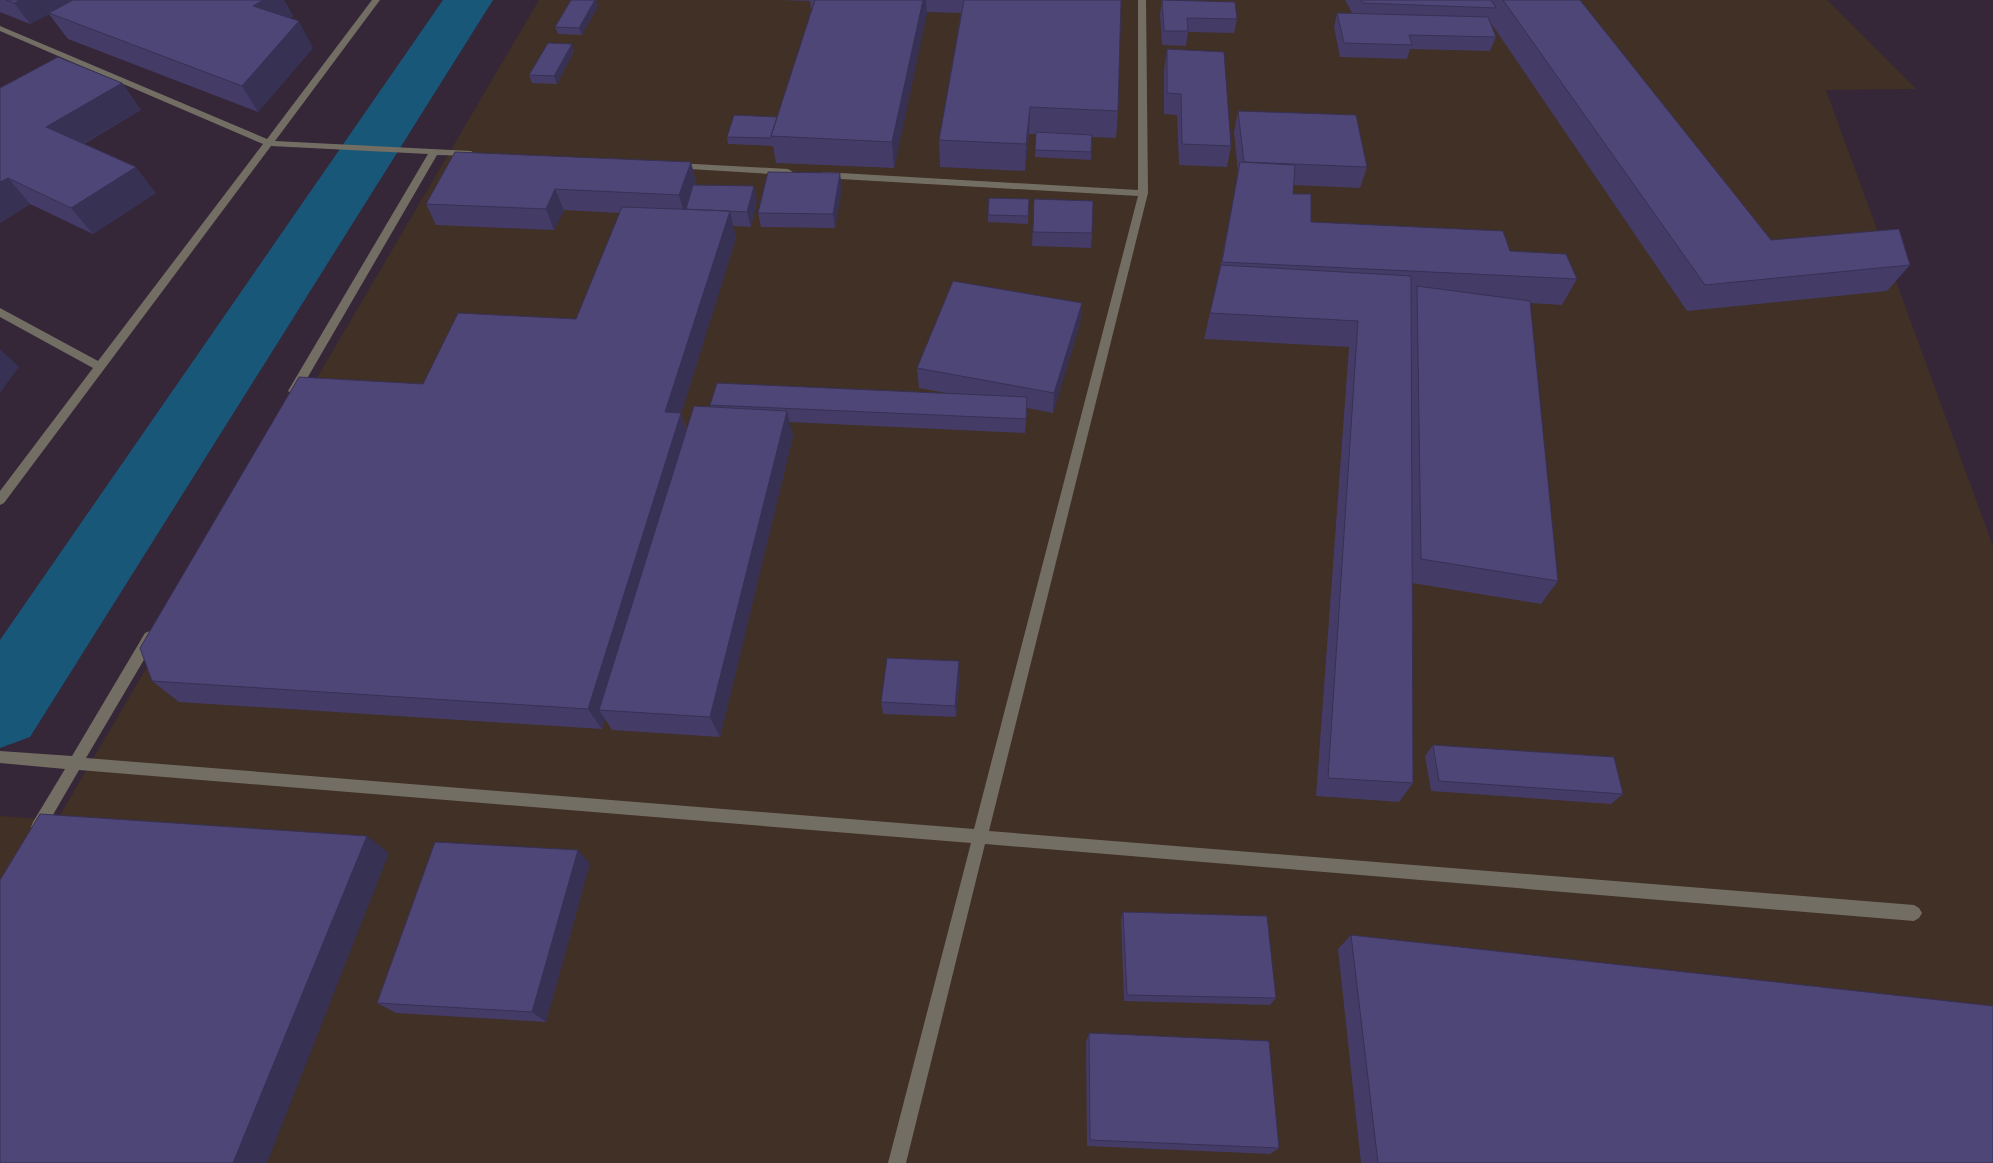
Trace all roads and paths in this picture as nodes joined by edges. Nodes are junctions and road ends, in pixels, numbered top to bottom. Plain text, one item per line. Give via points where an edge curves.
1 (376, 0) edge
2 (1142, 0) edge
3 (0, 28) edge
4 (269, 143) junction
5 (434, 152) junction
6 (484, 155) edge
7 (664, 165) edge
8 (793, 173) edge
9 (813, 174) edge
10 (1143, 193) junction
11 (0, 312) edge
12 (100, 367) junction
13 (288, 402) edge
14 (0, 500) edge
15 (156, 626) edge
16 (0, 757) edge
17 (76, 763) junction
18 (33, 836) edge
19 (980, 837) junction
20 (1914, 913) dead end
21 (897, 1163) edge

1 - 4 street
2 - 10 street
3 - 4 street
4 - 5 street
4 - 12 street
5 - 6 street
5 - 13 street
7 - 8 street
9 - 10 street
10 - 19 street
11 - 12 street
12 - 14 street
15 - 17 street
16 - 17 street
17 - 18 street
17 - 19 street
19 - 20 street
19 - 21 street

